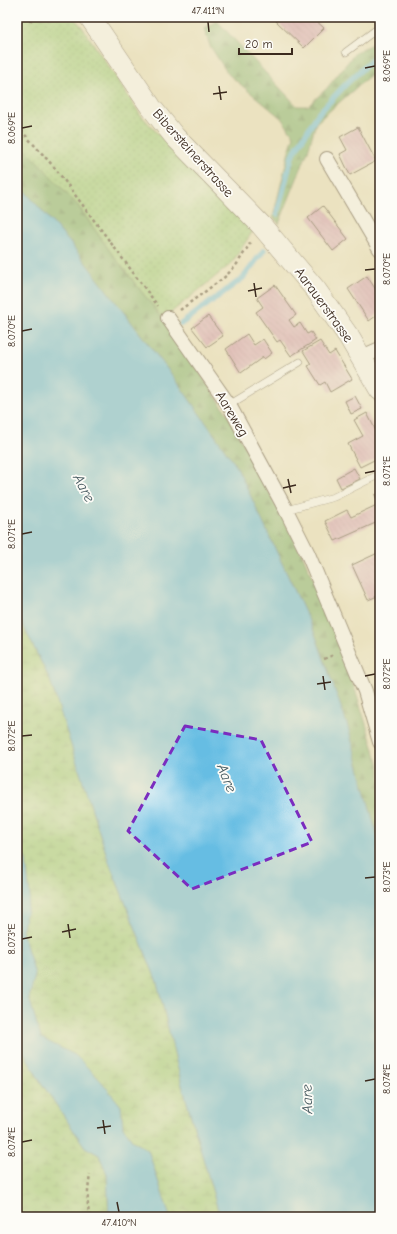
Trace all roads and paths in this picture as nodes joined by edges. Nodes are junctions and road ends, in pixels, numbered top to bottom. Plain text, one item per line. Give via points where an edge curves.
1 (18, 17) edge
2 (37, 17) edge
3 (90, 17) edge
4 (380, 28) edge
5 (346, 52) dead end
6 (17, 126) edge
7 (327, 159) dead end
8 (262, 227) junction
9 (380, 249) edge
10 (168, 318) junction
11 (371, 353) edge
12 (300, 362) dead end
13 (380, 390) edge
14 (229, 405) junction
15 (380, 474) edge
16 (286, 510) junction
17 (380, 742) edge
18 (90, 1175) dead end
19 (90, 1217) edge

1 - 2 path via 30,21
3 - 8 street, Bibersteinerstrasse via 175,137
4 - 5 lane
6 - 10 path via 55,168
7 - 9 street
8 - 10 path via 226,276
8 - 11 street, Aarauerstrasse
10 - 14 street, Aareweg
11 - 13 street, Aarauerstrasse
12 - 14 lane
14 - 16 street, Aareweg
15 - 16 lane via 334,497
16 - 17 street, Aareweg via 308,554 365,691
18 - 19 path

